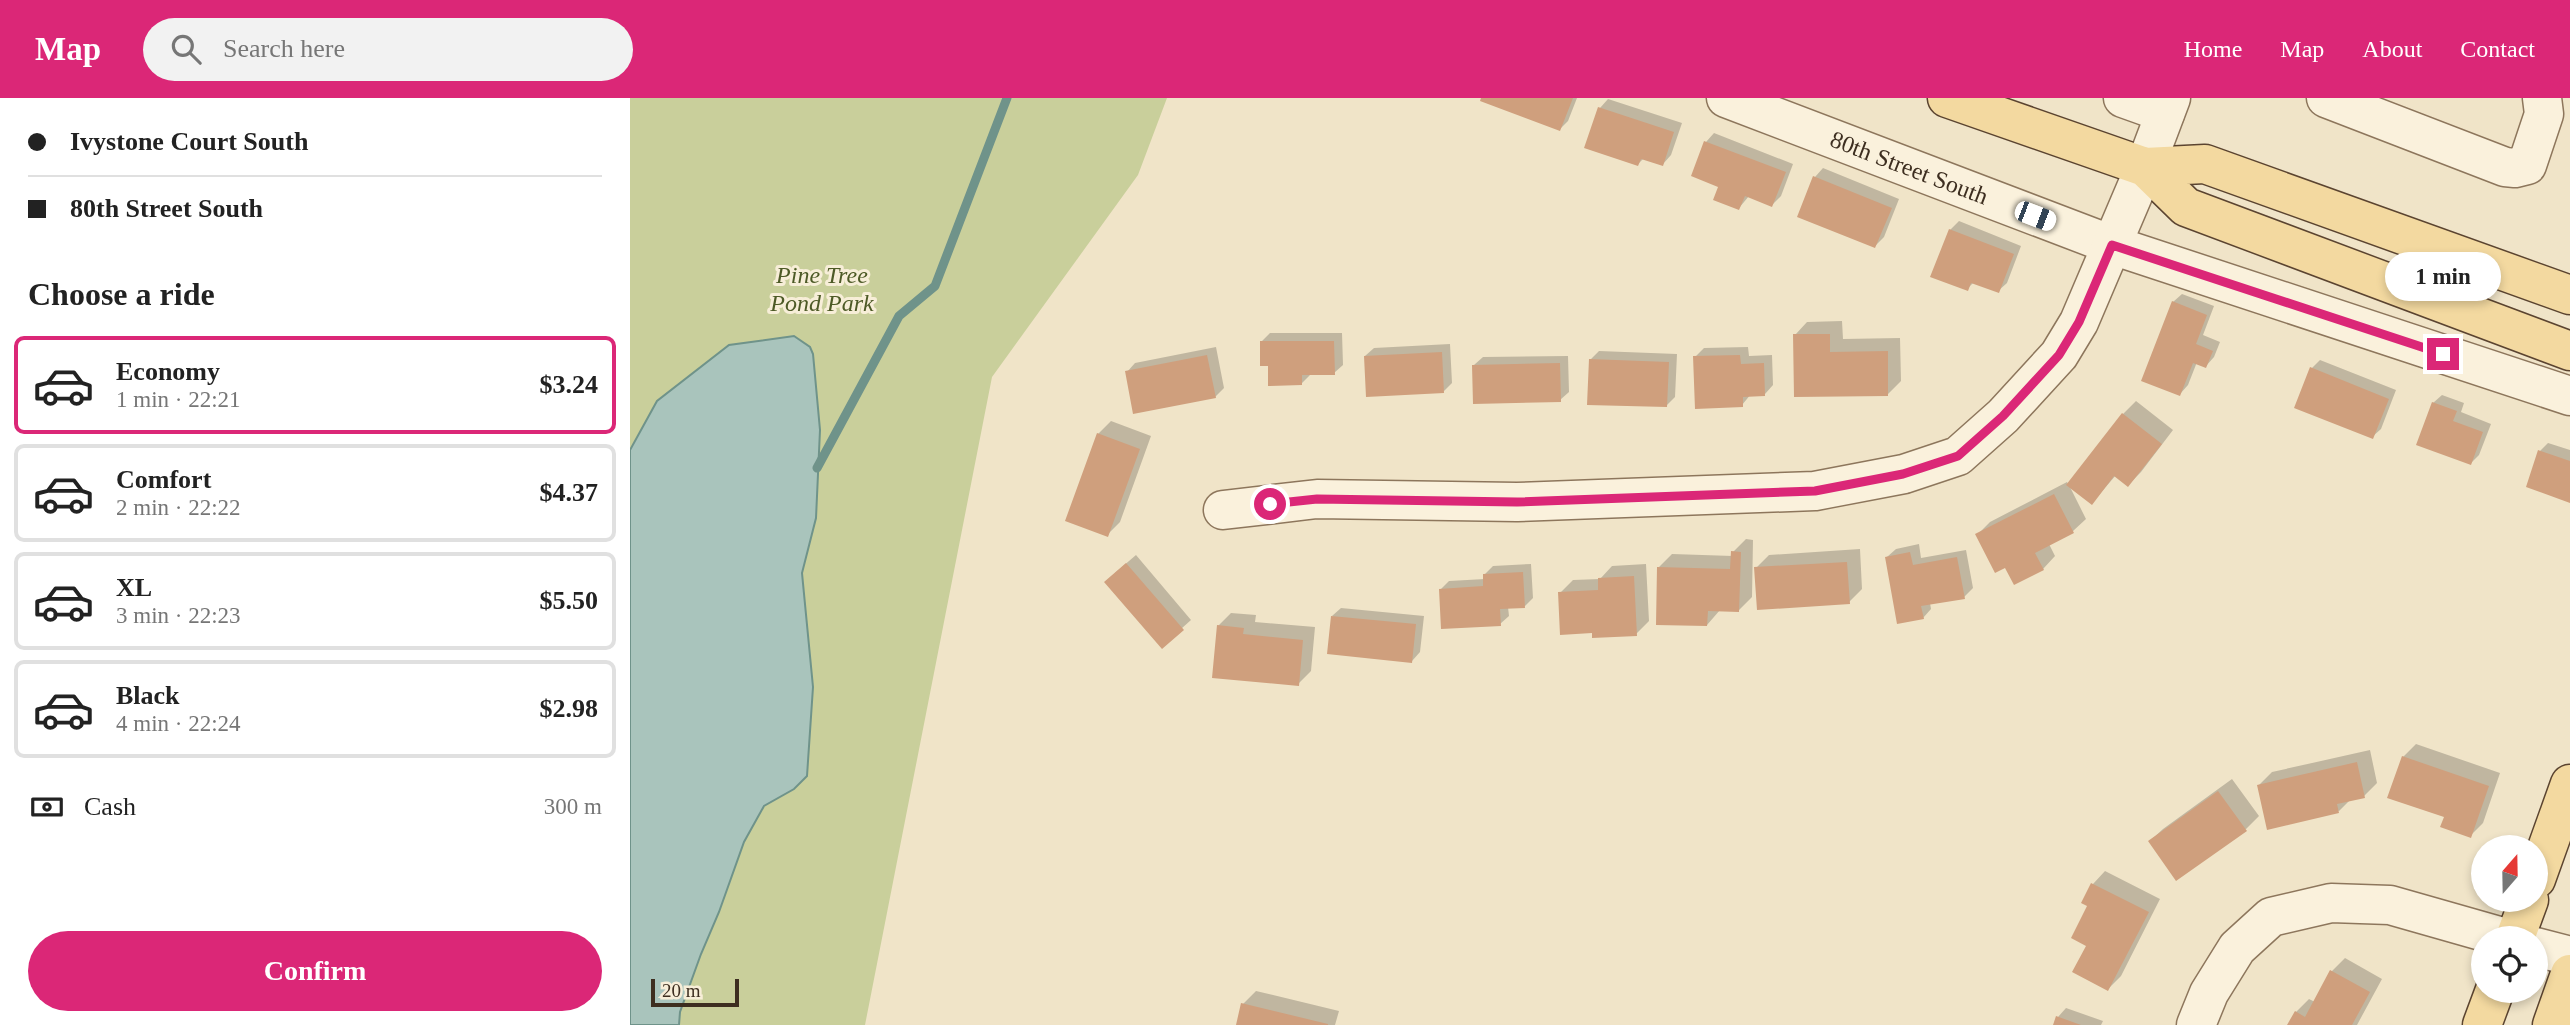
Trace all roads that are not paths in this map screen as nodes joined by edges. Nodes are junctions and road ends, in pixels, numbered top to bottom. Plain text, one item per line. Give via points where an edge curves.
1 (1726, 98) edge
2 (1947, 98) edge
3 (2123, 98) edge
4 (2326, 98) edge
5 (2543, 98) edge
6 (2168, 105) edge
7 (2145, 167) junction
8 (2112, 245) junction
9 (2570, 295) edge
10 (2570, 351) edge
11 (2570, 396) edge
12 (1223, 510) dead end
13 (2570, 785) edge
14 (2548, 846) edge
15 (2471, 928) edge
16 (2548, 951) edge
17 (2570, 957) edge
18 (2570, 974) edge
19 (2490, 1003) edge
20 (2196, 1025) edge
21 (2482, 1025) edge
22 (2552, 1025) edge

1 - 8 street, 80th Street South
2 - 7 main road
3 - 6 street
4 - 5 street via 2515,168 2527,164 2544,114
6 - 7 street
7 - 8 street
7 - 9 main road via 2204,164
7 - 10 main road via 2186,206
8 - 11 street, 80th Street South
8 - 12 street via 2079,322 2059,355 2003,416 1958,456 1903,474 1815,491 1517,502 1317,499
13 - 14 main road
15 - 20 street via 2390,905 2331,903 2271,917 2237,948 2209,993
16 - 17 street
18 - 22 main road
19 - 21 main road

